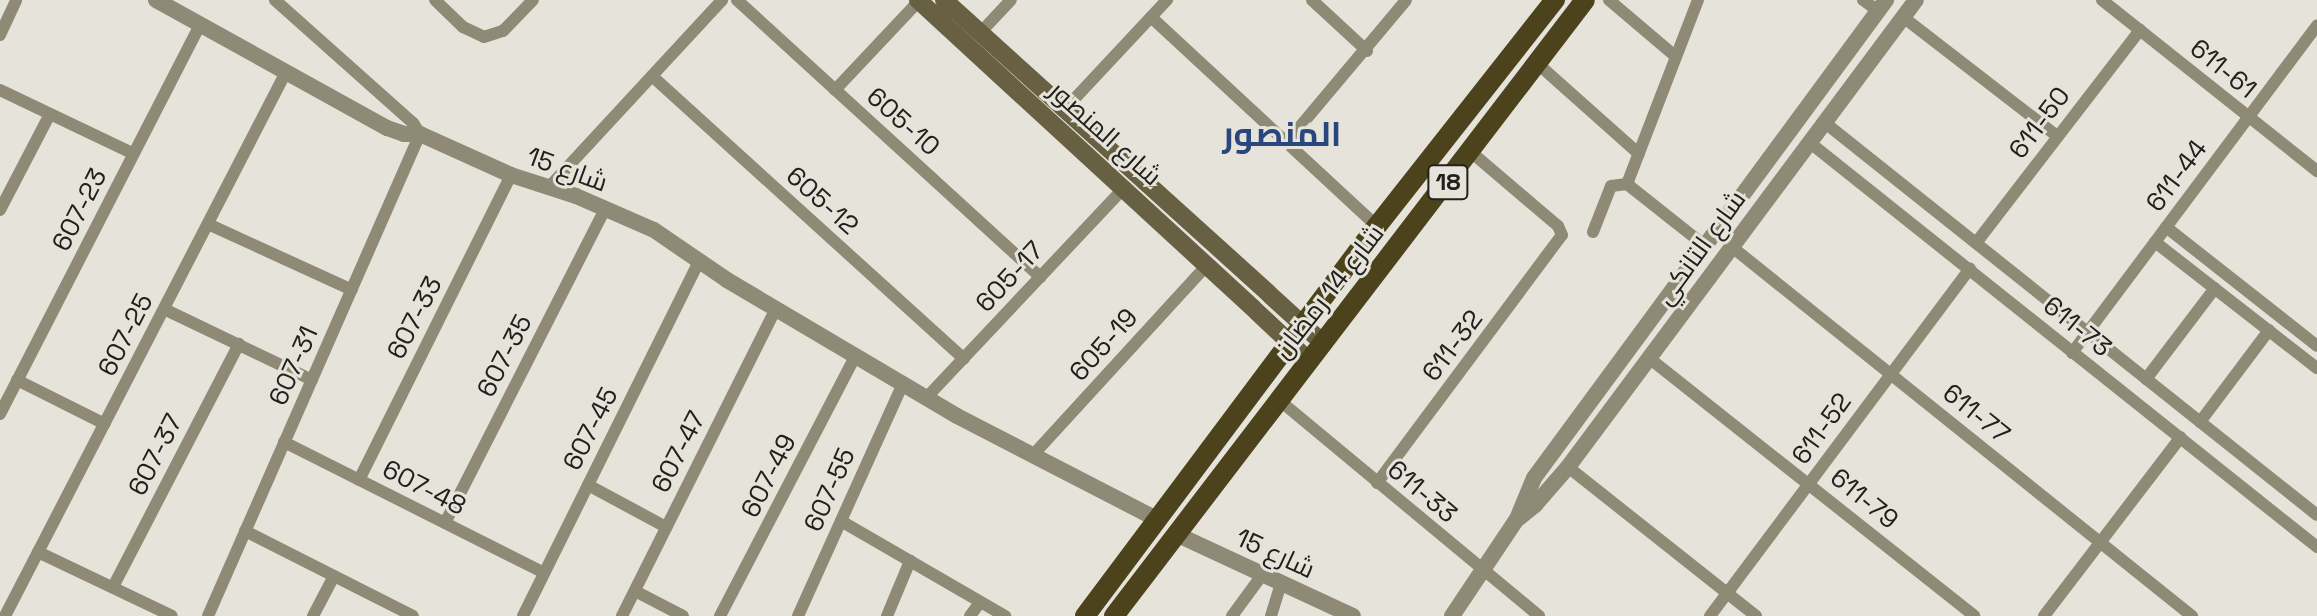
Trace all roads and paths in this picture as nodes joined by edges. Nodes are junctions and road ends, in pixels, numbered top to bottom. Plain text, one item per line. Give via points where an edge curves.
1 (16, 0) edge
2 (156, 0) edge
3 (275, 0) edge
4 (435, 0) edge
5 (533, 0) edge
6 (722, 0) edge
7 (737, 0) edge
8 (918, 0) edge
9 (944, 0) edge
10 (1011, 0) edge
11 (1167, 0) edge
12 (1312, 0) edge
13 (1406, 0) edge
14 (1555, 0) edge
15 (1585, 0) edge
16 (1609, 0) edge
17 (1698, 0) edge
18 (1863, 0) edge
19 (1916, 0) edge
20 (2102, 0) edge
21 (1882, 6) edge
22 (1151, 17) junction
23 (1903, 17) junction
24 (199, 26) junction
25 (2317, 26) edge
26 (2140, 30) junction
27 (980, 33) junction
28 (0, 35) edge
29 (1367, 51) junction
30 (1675, 56) junction
31 (1538, 64) junction
32 (285, 74) junction
33 (652, 76) junction
34 (0, 90) edge
35 (835, 90) junction
36 (1064, 110) junction
37 (50, 114) junction
38 (2249, 118) junction
39 (1824, 122) junction
40 (420, 134) junction
41 (2057, 136) junction
42 (1287, 142) junction
43 (1809, 142) junction
44 (1471, 152) junction
45 (134, 154) junction
46 (1639, 154) junction
47 (2317, 171) edge
48 (511, 175) junction
49 (1627, 184) junction
50 (549, 187) junction
51 (1125, 187) junction
52 (4, 193) edge
53 (605, 209) junction
54 (0, 210) edge
55 (208, 224) junction
56 (1377, 226) junction
57 (2166, 227) junction
58 (1593, 232) dead end
59 (2155, 242) junction
60 (1976, 243) junction
61 (1704, 245) junction
62 (1732, 247) junction
63 (699, 262) junction
64 (1208, 264) junction
65 (1970, 269) junction
66 (1040, 277) junction
67 (2215, 288) junction
68 (352, 290) junction
69 (164, 309) junction
70 (776, 309) junction
71 (1303, 325) junction
72 (2269, 330) junction
73 (2088, 332) junction
74 (1288, 343) junction
75 (1323, 343) junction
76 (239, 344) junction
77 (2317, 346) edge
78 (2072, 353) junction
79 (856, 355) junction
80 (1649, 358) junction
81 (964, 359) junction
82 (1309, 361) junction
83 (2317, 368) edge
84 (1891, 374) junction
85 (1608, 377) junction
86 (2146, 379) junction
87 (17, 380) junction
88 (312, 380) junction
89 (903, 383) junction
90 (1626, 389) junction
91 (927, 397) junction
92 (1279, 400) junction
93 (0, 414) edge
94 (2200, 422) junction
95 (105, 424) junction
96 (2181, 437) junction
97 (284, 442) junction
98 (1034, 454) junction
99 (1568, 467) junction
100 (359, 480) junction
101 (1377, 483) junction
102 (1810, 483) junction
103 (588, 485) junction
104 (2317, 515) edge
105 (1156, 517) junction
106 (1517, 519) junction
107 (841, 521) junction
108 (445, 523) junction
109 (666, 527) junction
110 (245, 531) junction
111 (1176, 534) junction
112 (2101, 542) junction
113 (2317, 547) edge
114 (38, 552) junction
115 (910, 561) junction
116 (1483, 571) junction
117 (544, 573) junction
118 (1262, 575) junction
119 (334, 576) junction
120 (1281, 583) junction
121 (113, 587) junction
122 (635, 591) junction
123 (1728, 593) junction
124 (980, 602) junction
125 (5, 616) edge
126 (172, 616) edge
127 (208, 616) edge
128 (313, 616) edge
129 (412, 616) edge
130 (523, 616) edge
131 (622, 616) edge
132 (683, 616) edge
133 (720, 616) edge
134 (798, 616) edge
135 (887, 616) edge
136 (970, 616) edge
137 (1005, 616) edge
138 (1085, 616) edge
139 (1114, 616) edge
140 (1232, 616) edge
141 (1271, 616) edge
142 (1353, 616) edge
143 (1452, 616) edge
144 (1539, 616) edge
145 (1710, 616) edge
146 (1756, 616) edge
147 (1974, 616) edge
148 (2044, 616) edge
149 (2192, 616) edge

1 - 28 street
2 - 24 street, شارع 15
3 - 40 street
4 - 5 street via 463,27 484,37 503,31
6 - 33 street
7 - 35 street, 605-10
8 - 35 street
8 - 51 main road, شارع المنصور
9 - 27 main road, شارع المنصور
10 - 27 street
11 - 22 street
12 - 29 street
13 - 29 street
14 - 56 main road, شارع 14 رمضان / 18
15 - 31 main road, شارع 14 رمضان / 18
16 - 30 street
17 - 30 street
18 - 21 street
19 - 23 street, شارع التانكي
20 - 26 street, 611-61
21 - 61 street, شارع التانكي
22 - 36 street
22 - 42 street
23 - 39 street, شارع التانكي
23 - 41 street
24 - 32 street, شارع 15
24 - 45 street, 607-23
25 - 38 street, 611-44
26 - 38 street, 611-61
26 - 41 street, 611-50
27 - 36 main road, شارع المنصور
29 - 42 street
30 - 46 street
31 - 44 main road, شارع 14 رمضان / 18
31 - 46 street
32 - 40 street, شارع 15 via 387,128
32 - 55 street, 607-25
33 - 50 street
33 - 81 street, 605-12
34 - 37 street
35 - 66 street, 605-10
36 - 71 main road, شارع المنصور
37 - 45 street
37 - 52 street
38 - 47 street, 611-61
38 - 57 street, 611-44
39 - 43 street, شارع التانكي
39 - 60 street, 611-73
40 - 48 street, شارع 15
40 - 68 street, 607-31
41 - 60 street, 611-50
42 - 56 street
43 - 62 street, شارع التانكي
43 - 65 street, 611-73
44 - 75 main road, شارع 14 رمضان / 18
44 - 101 street, 611-32 via 1562,235
45 - 87 street, 607-23
46 - 49 street
48 - 50 street, شارع 15
48 - 100 street, 607-33
49 - 58 street via 1609,189
49 - 61 street
50 - 53 street, شارع 15
51 - 64 main road, شارع المنصور
51 - 66 street, 605-17
52 - 54 street
53 - 63 street, شارع 15 via 654,230
53 - 108 street, 607-35
55 - 68 street
55 - 69 street, 607-25
56 - 71 main road, شارع 14 رمضان / 18
57 - 59 street, 611-44
57 - 77 street
59 - 67 street
59 - 73 street, 611-44
60 - 73 street, 611-73
61 - 85 street, شارع التانكي
62 - 80 street, شارع التانكي
62 - 84 street, 611-77
63 - 70 street, شارع 15
63 - 103 street, 607-45
64 - 74 main road, شارع المنصور
64 - 98 street, 605-19
65 - 78 street, 611-73
65 - 84 street, 611-52
66 - 81 street, 605-17
67 - 72 street
67 - 86 street
68 - 88 street, 607-31
69 - 76 street
69 - 95 street, 607-25
70 - 79 street, شارع 15
70 - 109 street, 607-47
71 - 74 main road, شارع 14 رمضان / 18
71 - 75 main road, شارع المنصور
72 - 83 street
72 - 94 street
73 - 78 street, 611-44
73 - 86 street, 611-73
74 - 82 main road, شارع المنصور
74 - 105 main road, شارع 14 رمضان / 18
75 - 82 main road, شارع 14 رمضان / 18
76 - 88 street
76 - 121 street, 607-37
78 - 96 street, 611-73
79 - 89 street, شارع 15
79 - 133 street, 607-49
80 - 90 street, شارع التانكي
80 - 102 street, 611-79
81 - 91 street, 605-17
82 - 92 main road, شارع 14 رمضان / 18
84 - 102 street, 611-52
84 - 112 street, 611-77
85 - 90 street
85 - 106 street, شارع التانكي via 1534,478
86 - 94 street, 611-73
87 - 93 street, 607-23
87 - 95 street
88 - 97 street, 607-31
89 - 91 street, شارع 15
89 - 107 street, 607-55
90 - 99 street, شارع التانكي
91 - 98 street, شارع 15
92 - 101 street, 611-33
92 - 111 main road, شارع 14 رمضان / 18
94 - 104 street, 611-73
95 - 114 street, 607-25
96 - 112 street
96 - 113 street, 611-73
97 - 100 street, 607-48
97 - 110 street, 607-31
98 - 105 street, شارع 15
99 - 106 street, شارع التانكي
99 - 123 street
100 - 108 street, 607-48
101 - 116 street, 611-33
102 - 123 street, 611-52
102 - 147 street, 611-79
103 - 109 street
103 - 117 street, 607-45
105 - 138 main road, شارع 14 رمضان / 18
106 - 116 street, شارع التانكي
107 - 115 street
107 - 134 street, 607-55
108 - 117 street, 607-48
109 - 122 street, 607-47
110 - 119 street
110 - 127 street, 607-31
111 - 118 street, شارع 15
111 - 139 main road, شارع 14 رمضان / 18
112 - 148 street
112 - 149 street, 611-77
114 - 121 street
114 - 125 street, 607-25
115 - 124 street
115 - 135 street
116 - 143 street, شارع التانكي
116 - 144 street, 611-33
117 - 130 street, 607-45
118 - 120 street, شارع 15
118 - 140 street
119 - 128 street
119 - 129 street
120 - 141 street
120 - 142 street, شارع 15
121 - 126 street
122 - 131 street, 607-47
122 - 132 street
123 - 145 street, 611-52
123 - 146 street
124 - 136 street
124 - 137 street

